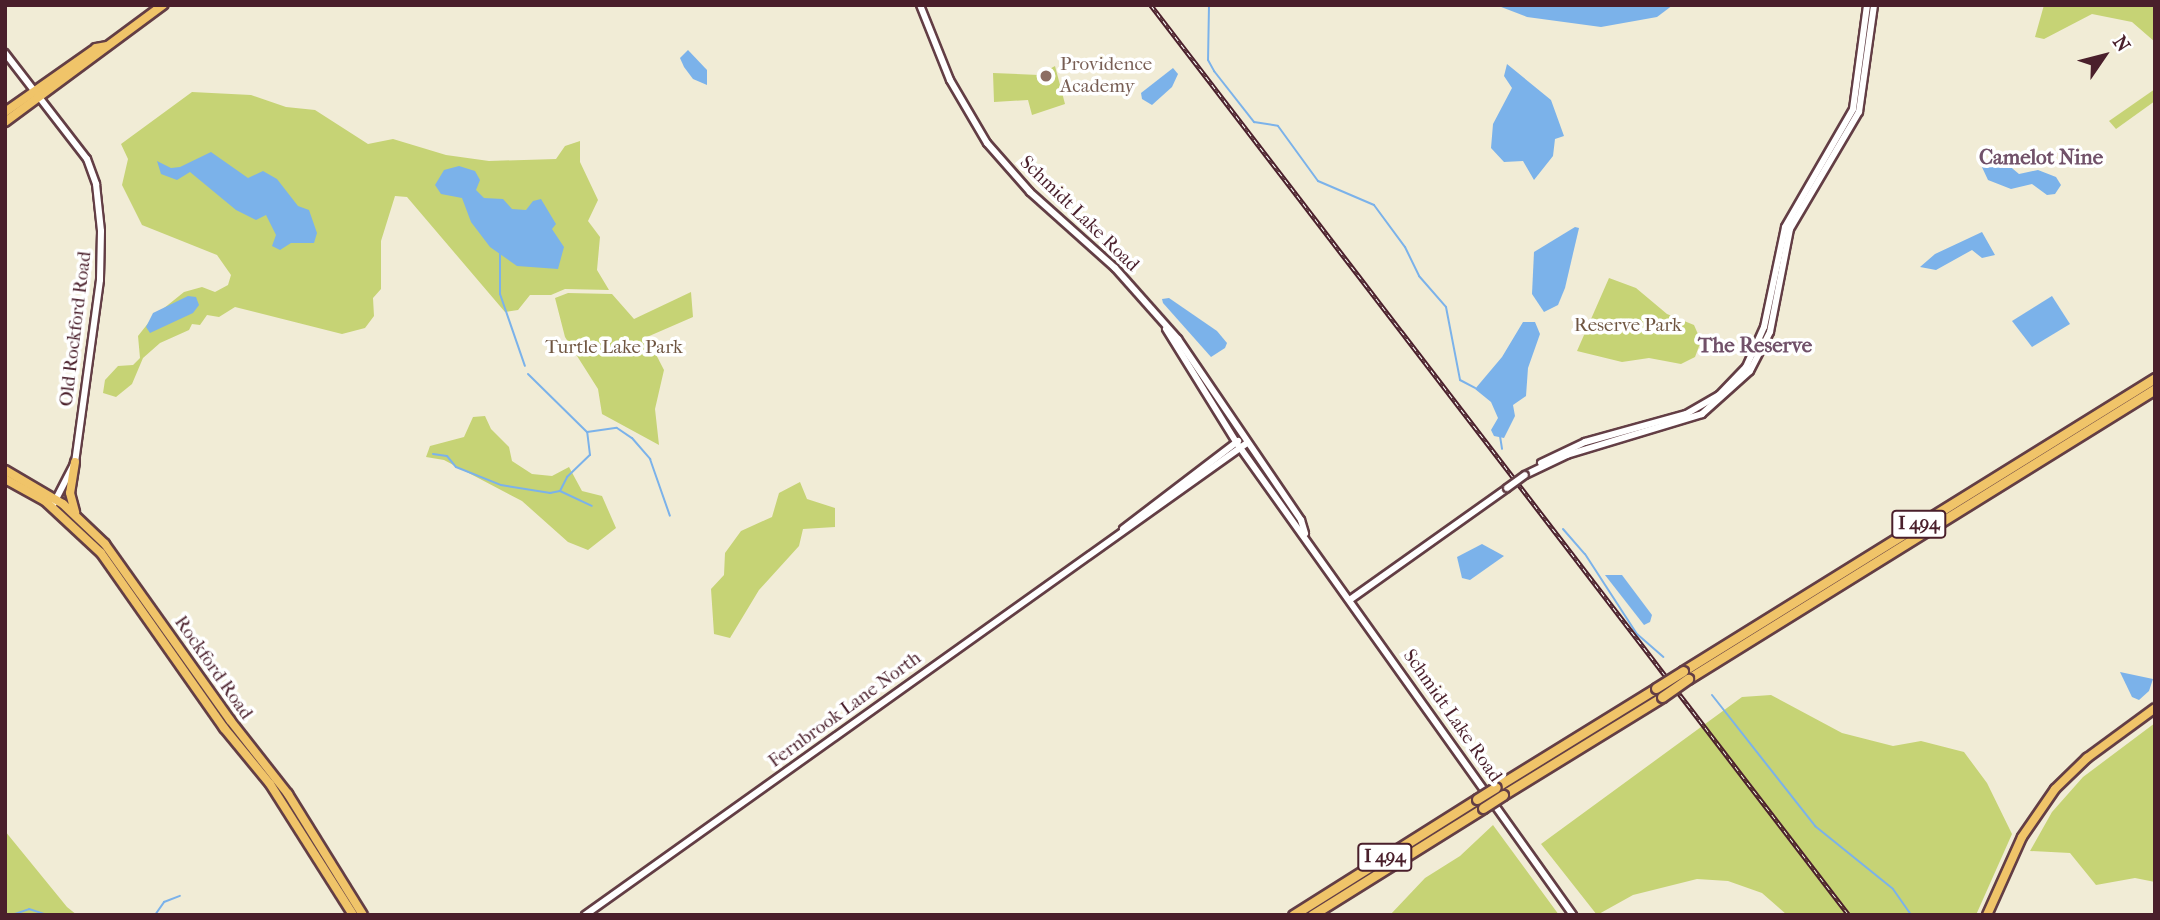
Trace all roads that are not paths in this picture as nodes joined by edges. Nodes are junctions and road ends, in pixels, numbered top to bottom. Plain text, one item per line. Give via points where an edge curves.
1 (163, 5) edge
2 (920, 5) edge
3 (1867, 5) edge
4 (1874, 5) edge
5 (5, 53) edge
6 (38, 94) junction
7 (5, 112) edge
8 (5, 122) edge
9 (1166, 329) junction
10 (2155, 378) edge
11 (2155, 389) edge
12 (1246, 441) junction
13 (1238, 445) junction
14 (75, 462) junction
15 (5, 470) edge
16 (1525, 475) junction
17 (5, 479) edge
18 (55, 503) junction
19 (79, 517) junction
20 (1305, 535) junction
21 (1351, 599) junction
22 (1686, 675) junction
23 (2155, 708) edge
24 (1480, 803) junction
25 (353, 915) edge
26 (363, 915) edge
27 (584, 915) edge
28 (1293, 915) edge
29 (1312, 915) edge
30 (1573, 915) edge
31 (1987, 915) edge

1 - 6 main road
2 - 9 street, Schmidt Lake Road via 950,80 987,143 1030,192 1115,268
3 - 16 street via 1853,109 1785,227 1764,327 1746,367 1700,407 1560,451
4 - 16 street via 1859,112 1790,229 1770,332 1750,371 1702,414 1567,455
5 - 6 street, Old Rockford Road
6 - 7 main road
6 - 8 main road
6 - 14 street, Old Rockford Road via 87,159 96,184 101,231 100,280
9 - 12 street, Schmidt Lake Road via 1187,352
9 - 13 street, Schmidt Lake Road
10 - 22 highway, I 494
11 - 22 highway, I 494
12 - 13 street, Fernbrook Lane North
12 - 20 street, Schmidt Lake Road via 1301,520
13 - 20 street, Schmidt Lake Road
13 - 27 street, Fernbrook Lane North
14 - 18 street, Old Rockford Road
14 - 19 main road via 70,497
15 - 18 main road, Rockford Road
16 - 21 street, bridge
17 - 18 main road, Rockford Road
18 - 19 main road, Rockford Road
18 - 25 main road, Rockford Road via 101,553 224,728 270,784
19 - 26 main road, Rockford Road via 119,563 230,720 276,776
20 - 21 street, Schmidt Lake Road
21 - 30 street, Schmidt Lake Road
22 - 24 highway, I 494, bridge
23 - 31 main road via 2087,758 2055,789 2022,837
24 - 28 highway, I 494
24 - 29 highway, I 494

